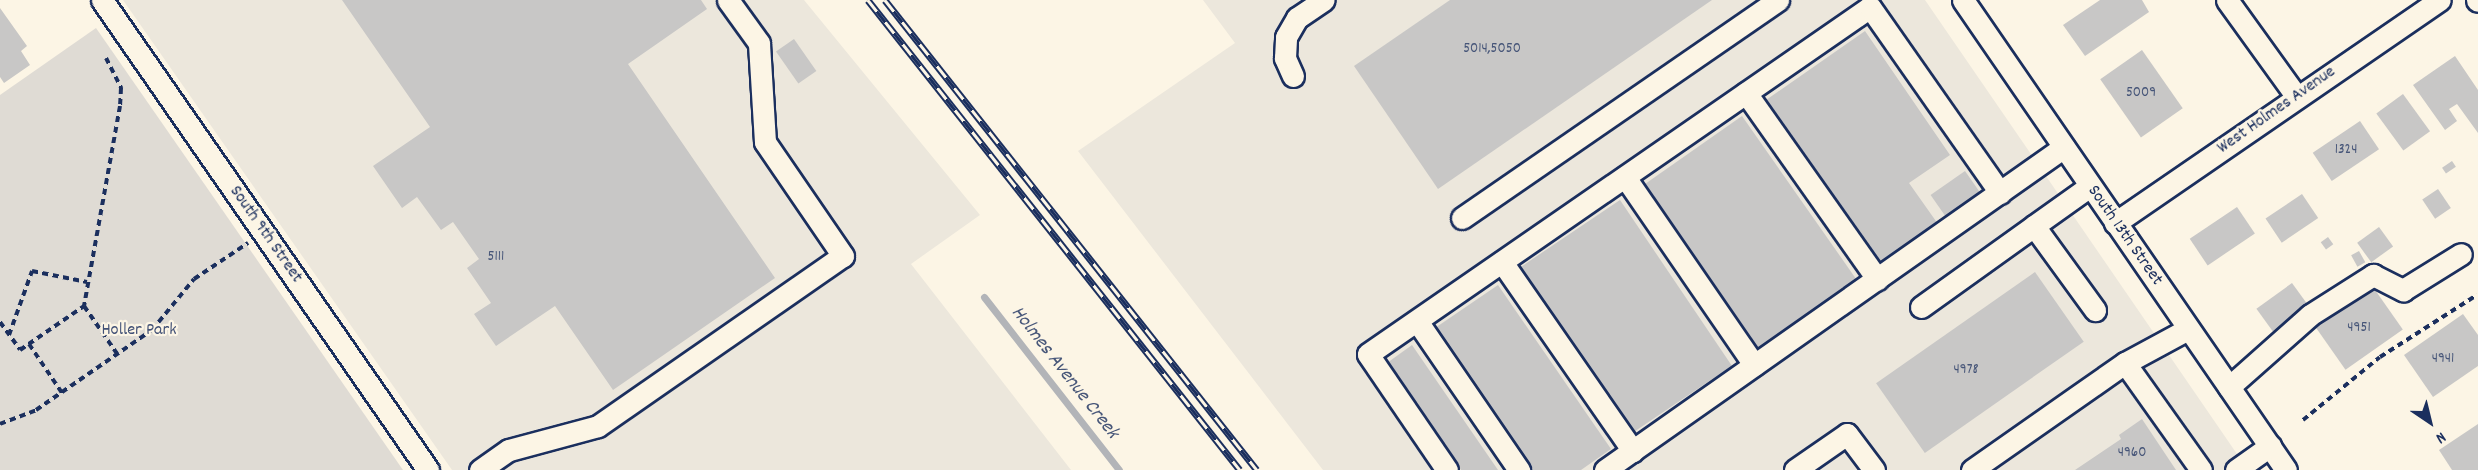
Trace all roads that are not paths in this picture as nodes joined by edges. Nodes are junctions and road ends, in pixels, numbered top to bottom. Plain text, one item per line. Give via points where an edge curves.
1 (102, 0) edge
2 (728, 0) edge
3 (1324, 0) edge
4 (1778, 0) edge
5 (1963, 0) edge
6 (2227, 0) edge
7 (2440, 0) edge
8 (1293, 76) dead end
9 (1746, 93) junction
10 (2297, 97) junction
11 (2064, 147) junction
12 (1625, 177) junction
13 (2090, 186) junction
14 (2000, 193) junction
15 (1461, 218) dead end
16 (2115, 223) junction
17 (2034, 226) junction
18 (2461, 254) dead end
19 (1502, 262) junction
20 (1877, 279) junction
21 (1921, 307) dead end
22 (2095, 310) dead end
23 (1417, 321) junction
24 (2188, 329) junction
25 (2125, 363) junction
26 (1754, 365) junction
27 (2229, 387) junction
28 (2270, 446) junction
29 (1633, 451) junction
30 (428, 470) edge
31 (480, 470) edge
32 (1447, 470) edge
33 (1519, 470) edge
34 (1605, 470) edge
35 (1795, 470) edge
36 (1874, 470) edge
37 (1972, 470) edge
38 (2201, 470) edge
39 (2236, 470) edge
40 (2286, 470) edge

1 - 30 street, South 9th Street
2 - 31 street via 759,43 765,142 843,256 598,426 509,450
3 - 8 street via 1297,18 1286,37 1285,58
4 - 15 street
5 - 11 street, South 13th Street
6 - 10 street
7 - 10 street, West Holmes Avenue
9 - 12 street
9 - 14 street via 1870,6
9 - 20 street
10 - 16 street, West Holmes Avenue
11 - 13 street, South 13th Street
11 - 14 street
12 - 19 street
12 - 26 street
13 - 16 street, South 13th Street
13 - 17 street
14 - 20 street
16 - 24 street, South 13th Street
17 - 21 street
17 - 22 street
18 - 27 street via 2403,290 2373,275 2310,315
19 - 23 street
19 - 29 street
20 - 26 street
23 - 32 street via 1368,354
23 - 33 street
24 - 25 street
24 - 27 street, South 13th Street
25 - 37 street
25 - 38 street
26 - 29 street
27 - 28 street, South 13th Street
28 - 39 street
28 - 40 street, South 13th Street
29 - 34 street
35 - 36 street via 1847,434

